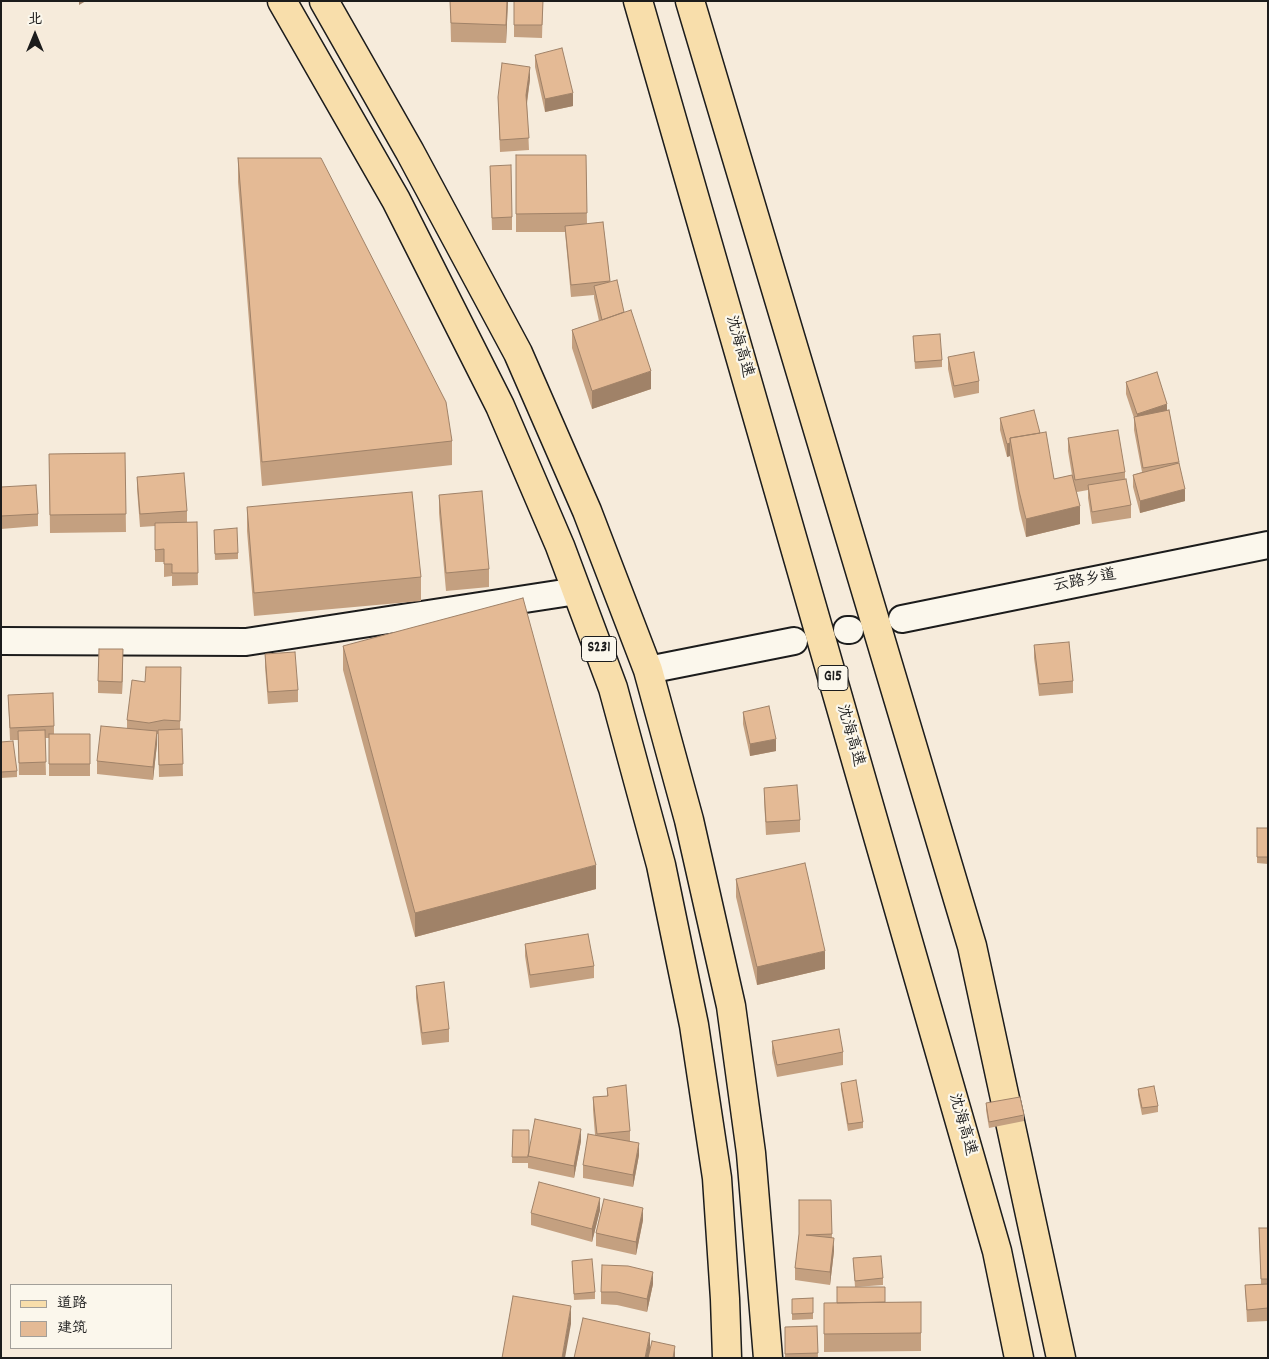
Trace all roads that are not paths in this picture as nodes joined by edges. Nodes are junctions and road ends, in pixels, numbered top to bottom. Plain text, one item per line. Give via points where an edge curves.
1 (282, 1) edge
2 (324, 1) edge
3 (638, 1) edge
4 (690, 1) edge
5 (1268, 545) edge
6 (577, 591) junction
7 (902, 619) dead end
8 (1, 641) edge
9 (794, 641) dead end
10 (648, 670) junction
11 (727, 1358) edge
12 (768, 1358) edge
13 (1019, 1358) edge
14 (1062, 1358) edge

1 - 6 main road, S231 via 396,200 500,406
2 - 10 main road, S231 via 518,353 587,511
3 - 13 main road, 沈海高速 / G15 via 997,1251
4 - 14 main road via 972,946
5 - 7 street, 云路乡道
6 - 8 street via 246,642
6 - 11 main road, S231 via 614,688 661,865 694,1025 717,1178
9 - 10 street
10 - 12 main road, S231 via 690,820 731,1006 751,1153

